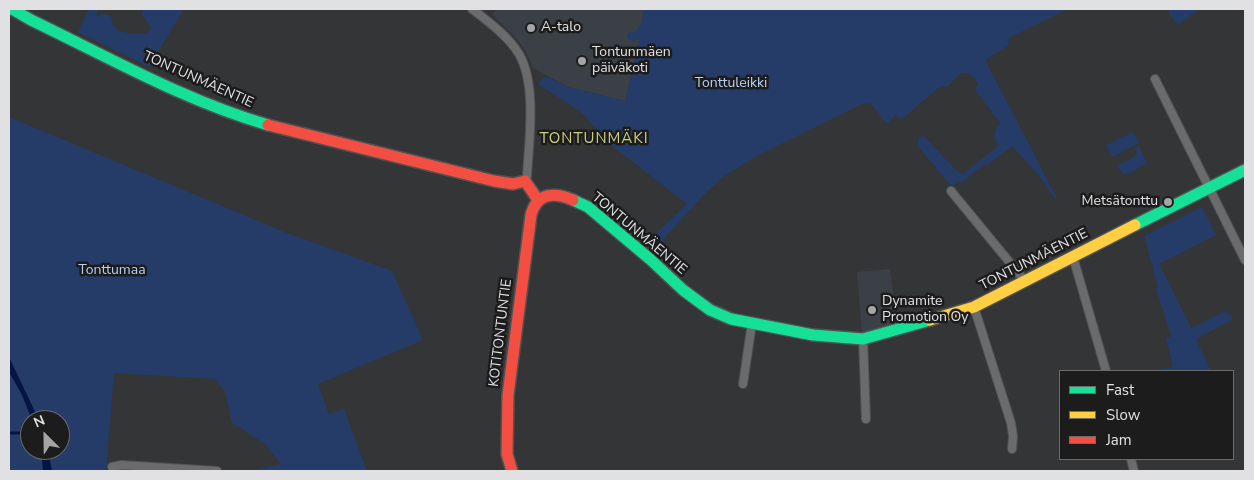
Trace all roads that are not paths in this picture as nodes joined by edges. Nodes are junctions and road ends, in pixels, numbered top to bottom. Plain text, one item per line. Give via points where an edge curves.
1 (12, 9) edge
2 (472, 9) edge
3 (1155, 79) dead end
4 (1245, 170) edge
5 (525, 182) junction
6 (1209, 188) junction
7 (951, 191) dead end
8 (538, 200) junction
9 (1073, 257) junction
10 (1245, 260) edge
11 (1025, 281) junction
12 (974, 307) junction
13 (752, 323) junction
14 (863, 339) junction
15 (1106, 370) edge
16 (743, 384) dead end
17 (866, 419) dead end
18 (1012, 448) dead end
19 (112, 467) dead end
20 (217, 471) edge
21 (512, 471) edge

1 - 5 street, TONTUNMÄENTIE via 188,95 250,120 494,181
2 - 5 street via 500,32 519,54 528,77 530,125
3 - 6 street
4 - 6 street, TONTUNMÄENTIE
5 - 8 street
6 - 9 street, TONTUNMÄENTIE
6 - 10 street
7 - 11 street
8 - 13 street, TONTUNMÄENTIE via 560,194 588,207 710,310
8 - 21 street, KOTITONTUNTIE via 532,208 508,395 507,454
9 - 11 street, TONTUNMÄENTIE
9 - 15 street
11 - 12 street, TONTUNMÄENTIE
12 - 14 street, TONTUNMÄENTIE
12 - 18 street via 1011,423
13 - 14 street, TONTUNMÄENTIE via 844,339
13 - 16 street
14 - 17 street
19 - 20 street

